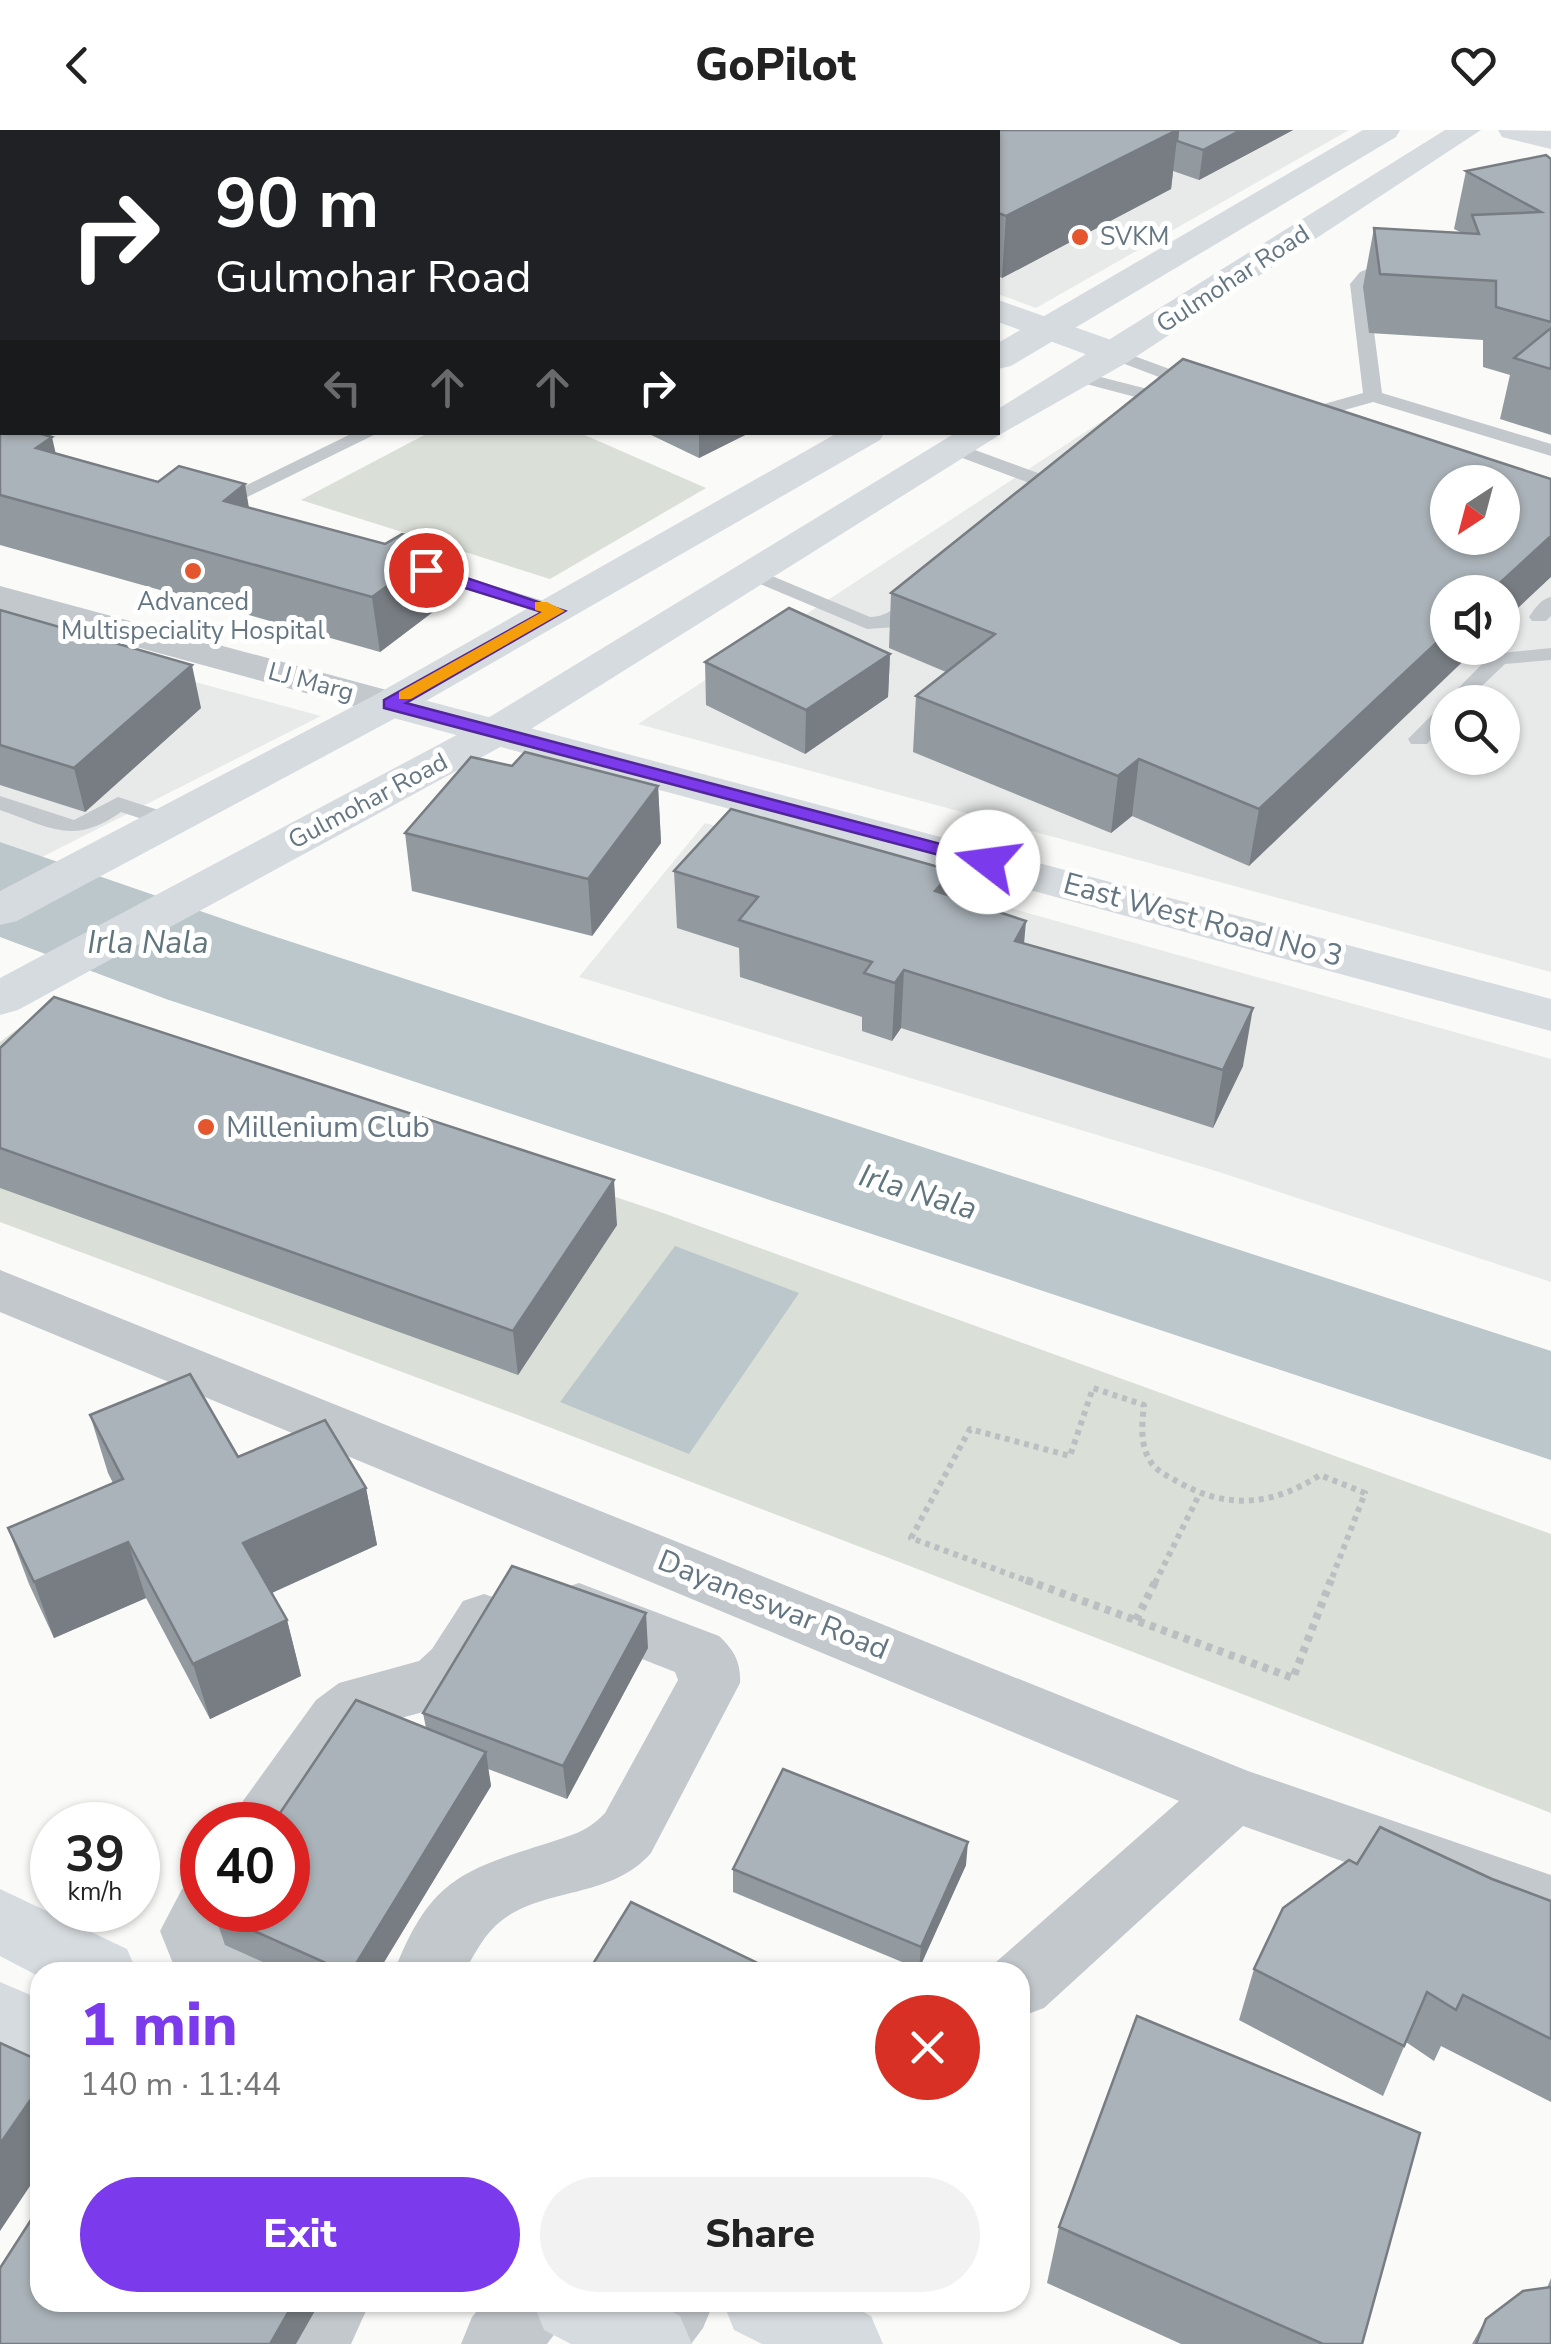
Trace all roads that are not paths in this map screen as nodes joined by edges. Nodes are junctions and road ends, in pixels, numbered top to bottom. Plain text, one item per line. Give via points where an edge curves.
1 (1386, 130) edge
2 (1466, 130) edge
3 (1513, 130) edge
4 (1551, 140) edge
5 (1421, 255) edge
6 (1000, 311) edge
7 (1049, 330) junction
8 (1001, 353) edge
9 (1115, 354) junction
10 (1077, 376) junction
11 (1373, 396) junction
12 (1000, 423) edge
13 (1320, 433) edge
14 (363, 435) edge
15 (862, 435) edge
16 (970, 441) edge
17 (1551, 450) edge
18 (1058, 487) edge
19 (253, 516) edge
20 (402, 563) edge
21 (753, 574) junction
22 (942, 583) edge
23 (0, 598) edge
24 (556, 611) junction
25 (1551, 654) edge
26 (1471, 685) edge
27 (390, 704) junction
28 (1430, 727) edge
29 (499, 730) junction
30 (1419, 739) dead end
31 (0, 803) edge
32 (168, 821) junction
33 (0, 910) edge
34 (0, 999) edge
35 (1551, 1014) edge
36 (0, 1290) edge
37 (1233, 1794) junction
38 (279, 1802) edge
39 (1551, 1905) edge
40 (0, 1922) edge
41 (194, 1932) edge
42 (82, 1962) edge
43 (235, 1962) edge
44 (434, 1962) edge
45 (1030, 1976) edge
46 (0, 2016) edge
47 (30, 2031) edge
48 (328, 2312) edge
49 (525, 2312) edge
50 (599, 2312) edge
51 (782, 2312) edge
52 (655, 2333) edge
53 (310, 2344) edge
54 (500, 2344) edge
55 (844, 2344) edge

1 - 7 main road, Gulmohar Road
2 - 9 main road, Gulmohar Road
3 - 4 main road
5 - 11 lane via 1359,284
6 - 7 main road
7 - 8 main road, Gulmohar Road
7 - 9 main road
8 - 10 main road
9 - 10 main road, Gulmohar Road
9 - 10 lane via 1186,379 1213,400 1162,400
10 - 12 main road, Gulmohar Road
11 - 13 lane via 1284,422
11 - 17 lane
14 - 19 lane via 207,502
15 - 24 main road
16 - 18 lane
16 - 21 main road, Gulmohar Road
20 - 24 lane
21 - 22 lane via 879,624 898,618
21 - 29 main road, Gulmohar Road
23 - 27 street, LJ Marg via 64,627
24 - 27 main road
25 - 26 lane via 1499,658
27 - 29 main road, East West Road No 3
27 - 32 main road
28 - 30 lane
29 - 34 main road, Gulmohar Road
29 - 35 main road, East West Road No 3
31 - 32 lane via 73,827 90,824 118,804
32 - 33 main road
36 - 37 street, Dayaneswar Road
37 - 39 street, Dayaneswar Road
37 - 45 street
38 - 44 street via 338,1719 361,1702 438,1683 504,1592 525,1588 706,1660 709,1683 612,1852 476,1900
40 - 42 main road
41 - 43 street via 198,1944
46 - 47 main road
48 - 53 street
49 - 54 street
50 - 52 main road
51 - 55 main road

